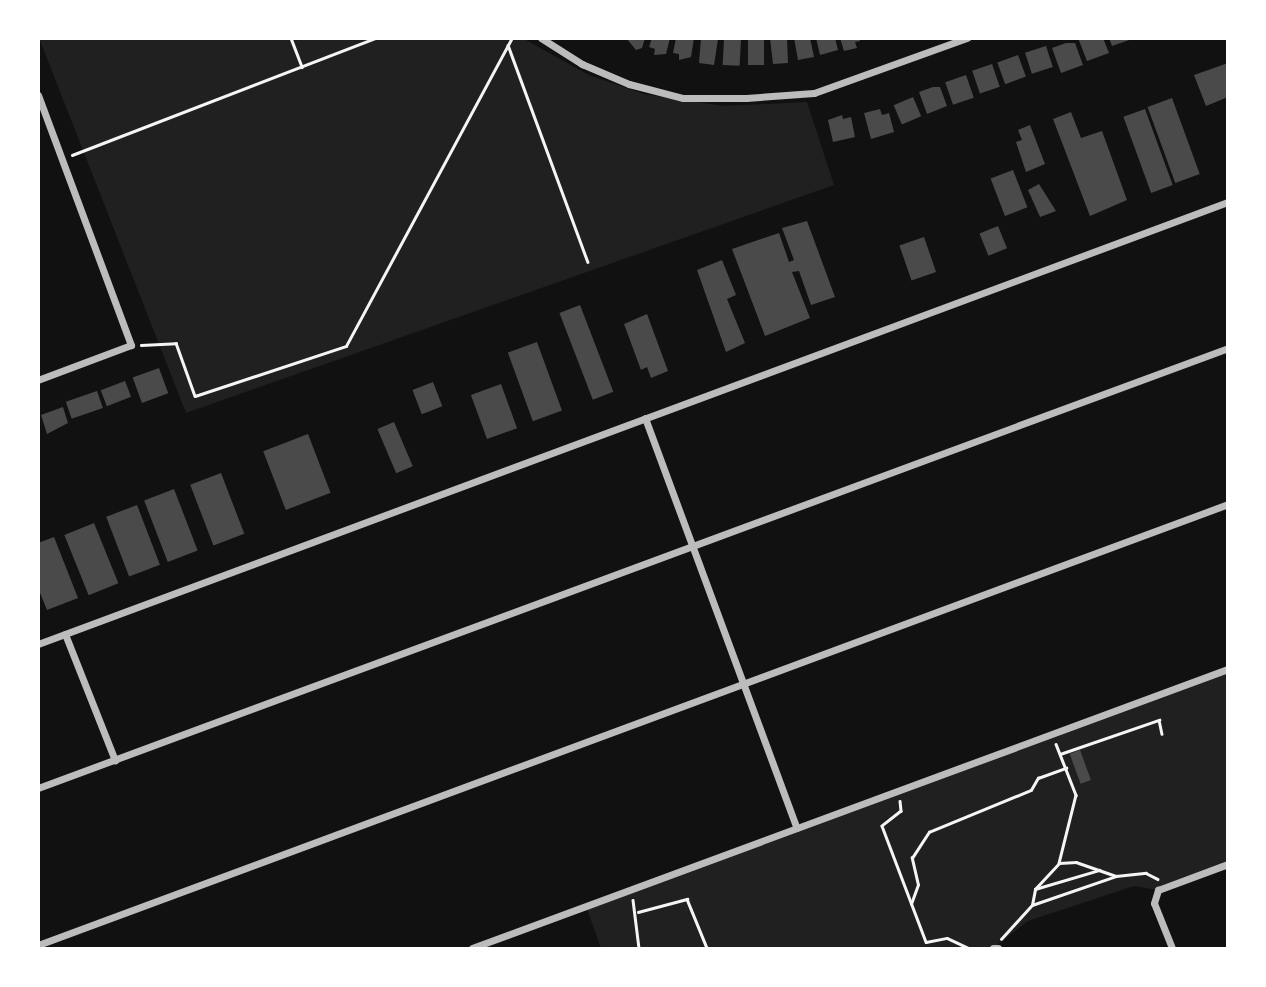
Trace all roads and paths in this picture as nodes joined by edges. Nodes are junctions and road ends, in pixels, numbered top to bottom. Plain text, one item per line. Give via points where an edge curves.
1 (291, 38) edge
2 (375, 38) edge
3 (512, 38) edge
4 (541, 38) edge
5 (967, 38) edge
6 (508, 45) junction
7 (302, 67) junction
8 (38, 95) edge
9 (62, 159) junction
10 (1227, 205) edge
11 (589, 262) dead end
12 (131, 345) junction
13 (1227, 348) edge
14 (38, 380) edge
15 (645, 418) junction
16 (1227, 504) edge
17 (692, 546) junction
18 (65, 634) junction
19 (38, 644) edge
20 (1227, 669) edge
21 (743, 684) junction
22 (1052, 734) junction
23 (1162, 734) dead end
24 (1060, 754) junction
25 (115, 760) junction
26 (1066, 768) junction
27 (38, 788) edge
28 (898, 791) junction
29 (797, 828) junction
30 (1059, 863) junction
31 (1227, 864) edge
32 (1099, 870) junction
33 (1116, 876) junction
34 (1169, 886) junction
35 (1035, 889) junction
36 (629, 890) junction
37 (911, 904) junction
38 (1032, 905) junction
39 (638, 912) junction
40 (38, 945) edge
41 (472, 948) edge
42 (639, 948) edge
43 (707, 948) edge
44 (968, 948) edge
45 (996, 948) edge
46 (1172, 948) edge

1 - 7 path
2 - 7 path
3 - 6 path
4 - 5 street via 582,64 629,84 682,98 746,98 814,93
6 - 11 path
6 - 12 path via 346,346 195,396 176,343
7 - 9 path
8 - 9 street
9 - 12 street
10 - 15 street
12 - 14 street
13 - 17 street
15 - 17 street
15 - 18 street
16 - 21 street
17 - 21 street
17 - 25 street
18 - 19 street
18 - 25 street
20 - 22 street
21 - 29 street
21 - 40 street
22 - 24 path
22 - 28 street
23 - 24 path via 1159,720
24 - 26 path
25 - 27 street
26 - 30 path via 1076,794
26 - 37 path via 1038,778 1031,790 929,832 912,858 918,886
28 - 29 street
28 - 37 path via 901,811 882,826
29 - 36 street
30 - 32 path via 1076,862
30 - 35 path
31 - 34 street
32 - 33 path
32 - 35 path
33 - 34 path via 1146,873
33 - 38 path
34 - 46 street via 1158,890 1154,903
35 - 38 path
36 - 39 path
36 - 41 street
37 - 44 path via 926,942 947,938
38 - 45 path via 1006,929
39 - 42 path
39 - 43 path via 687,899

